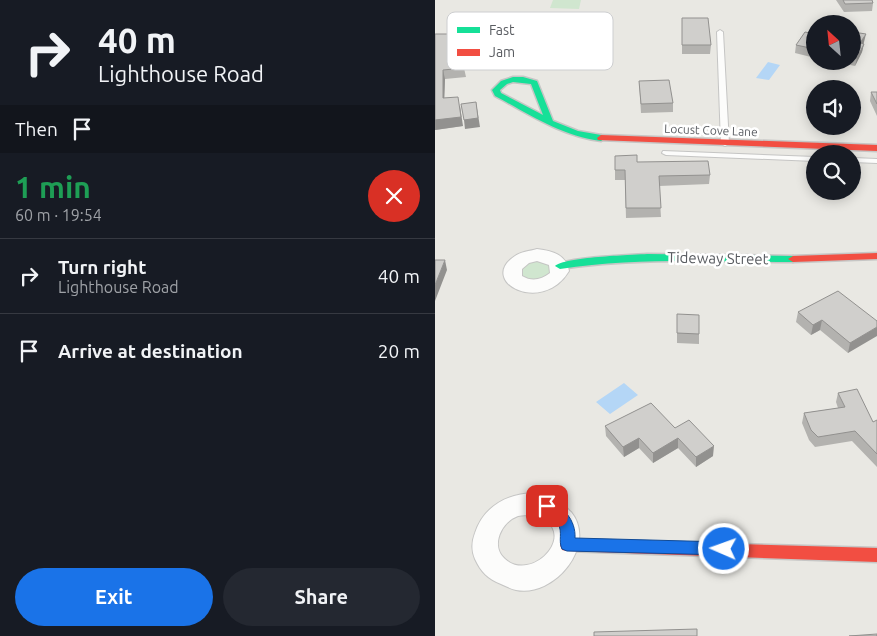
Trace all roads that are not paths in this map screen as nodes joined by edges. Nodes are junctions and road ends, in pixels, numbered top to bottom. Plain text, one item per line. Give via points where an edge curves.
1 (720, 32) dead end
2 (549, 120) junction
3 (725, 144) junction
4 (877, 148) edge
5 (666, 153) dead end
6 (806, 159) edge
7 (861, 160) edge
8 (877, 161) edge
9 (877, 256) edge
10 (560, 266) dead end
11 (567, 545) dead end
12 (877, 555) edge

1 - 3 lane
2 - 2 street, Locust Cove Lane via 534,84 521,79 512,80 496,90
2 - 3 street, Locust Cove Lane via 587,138
3 - 4 street, Locust Cove Lane
5 - 6 lane
7 - 8 lane
9 - 10 street, Tideway Street via 765,259 611,257
11 - 12 street

